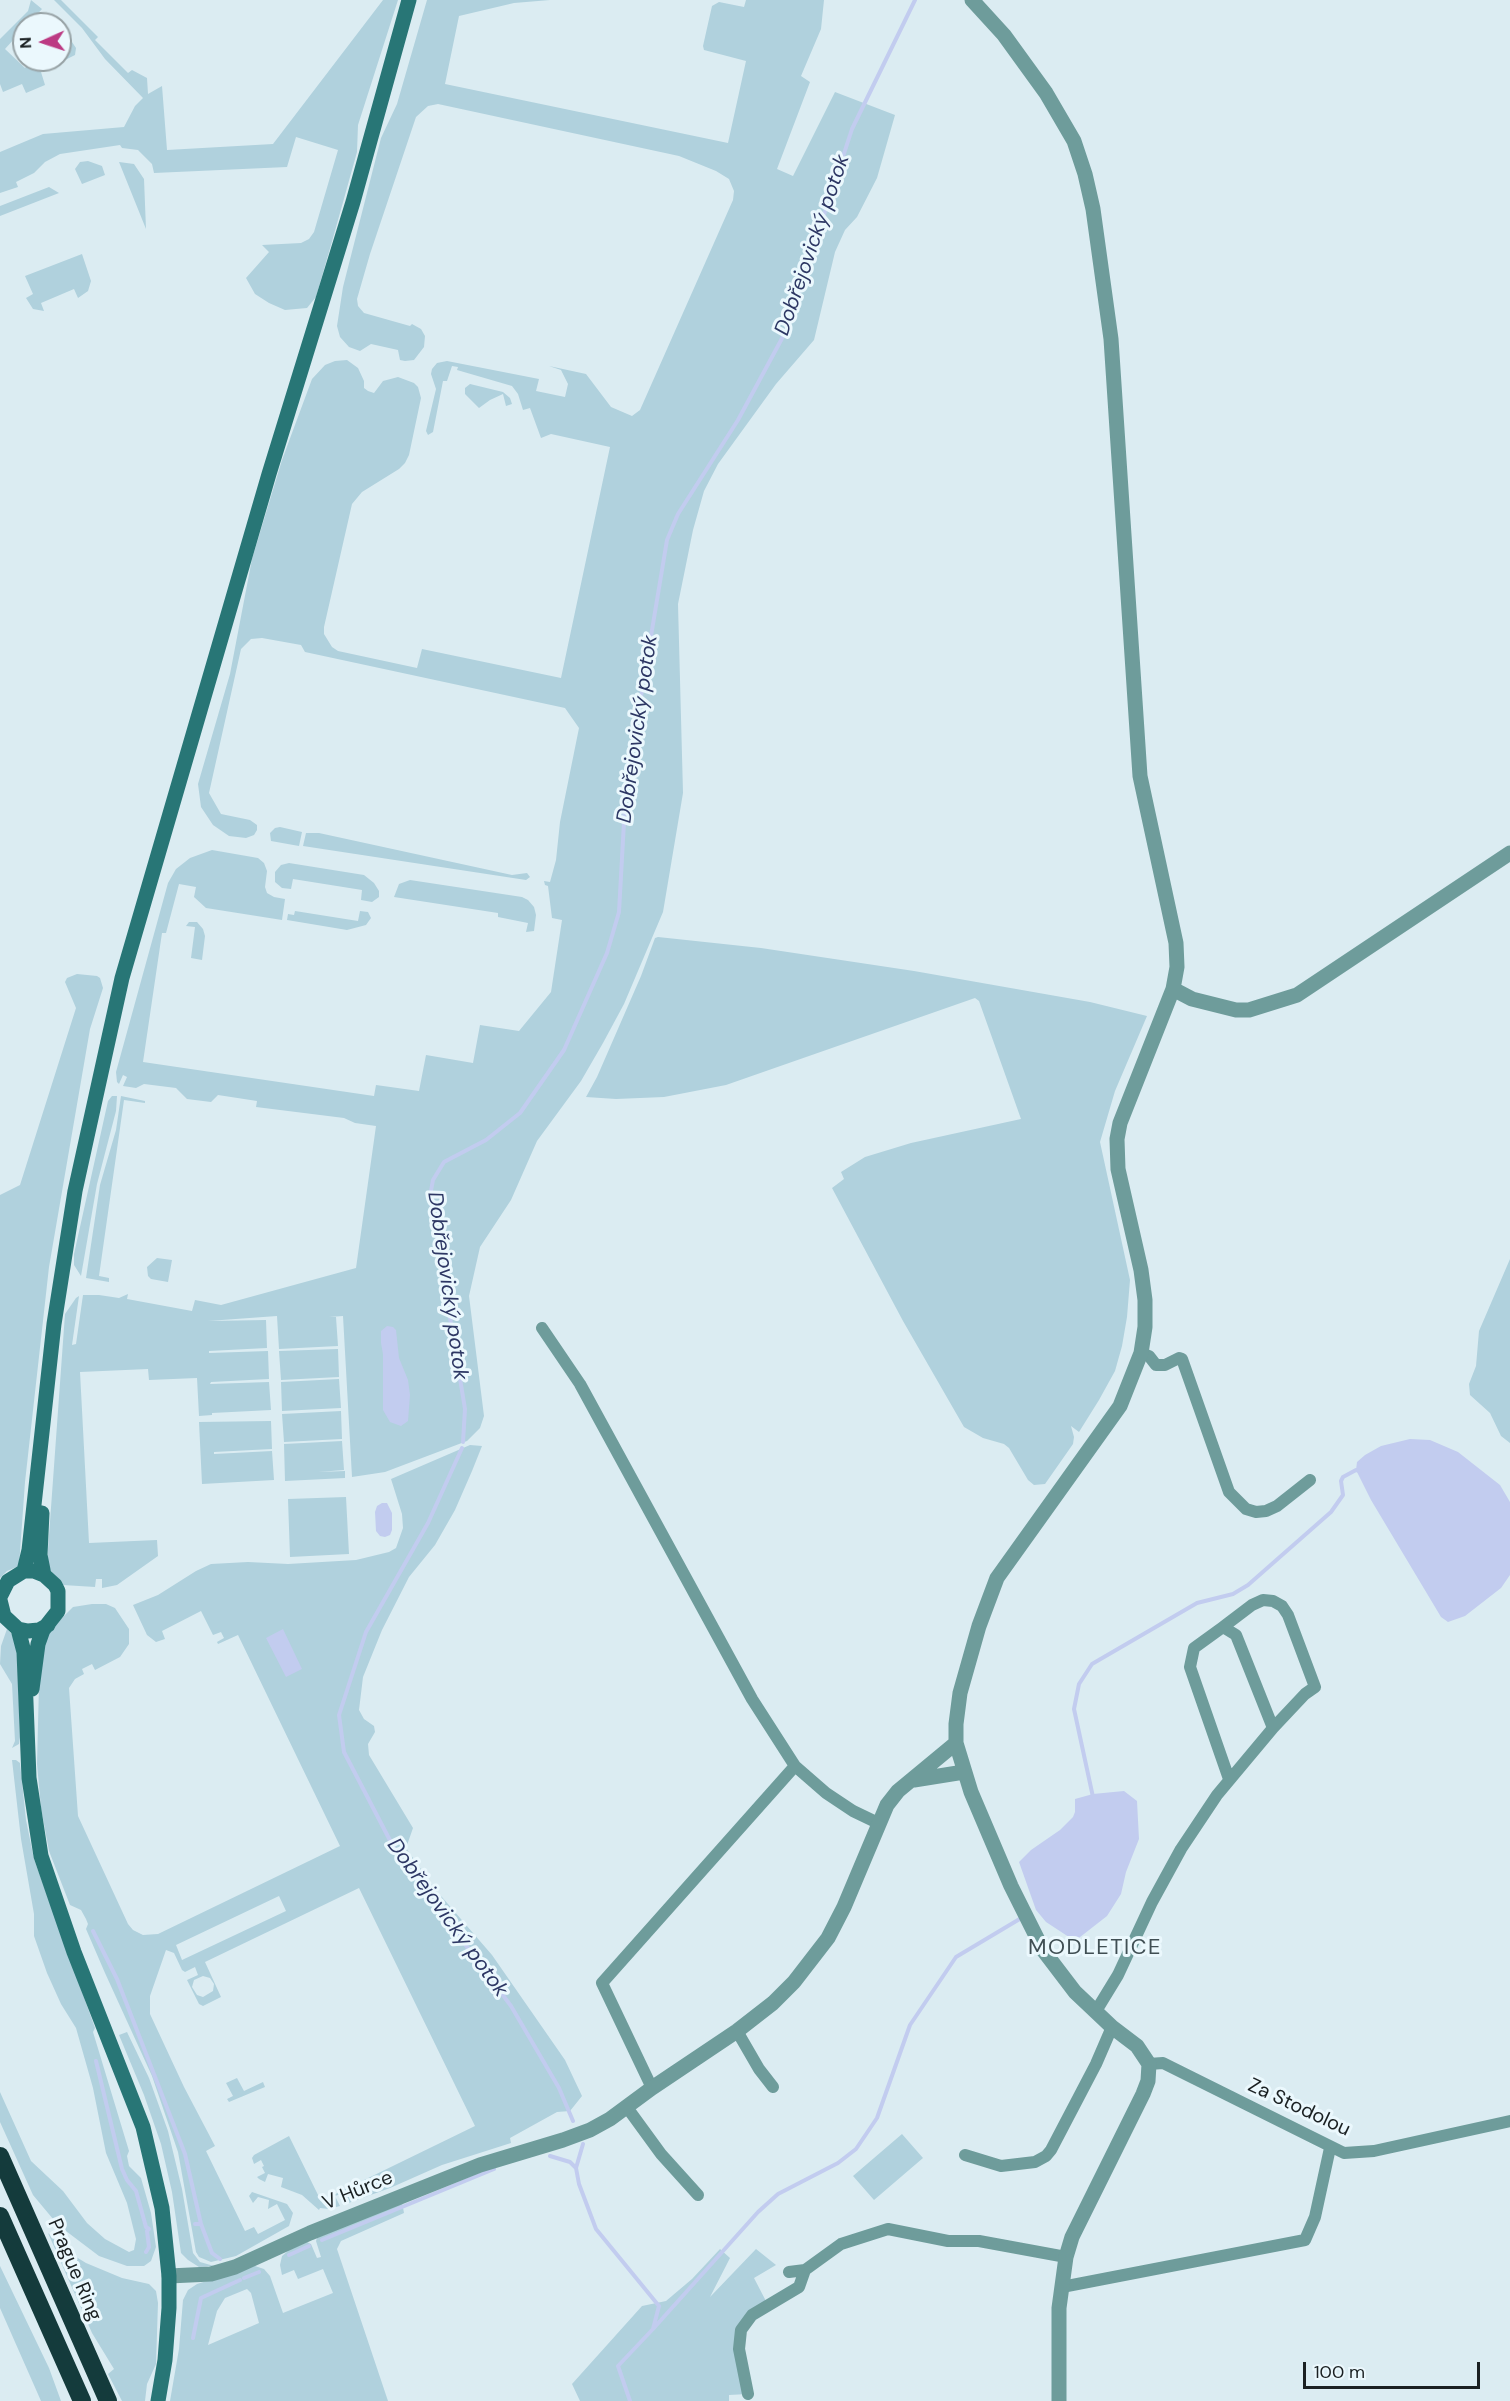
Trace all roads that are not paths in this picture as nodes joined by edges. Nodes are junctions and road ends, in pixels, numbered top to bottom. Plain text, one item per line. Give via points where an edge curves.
1 (409, 0) edge
2 (972, 0) edge
3 (1510, 853) edge
4 (1173, 989) junction
5 (542, 1328) dead end
6 (1141, 1353) junction
7 (41, 1444) junction
8 (1310, 1480) dead end
9 (24, 1572) junction
10 (44, 1575) junction
11 (0, 1599) edge
12 (48, 1625) junction
13 (1223, 1627) junction
14 (18, 1629) junction
15 (1273, 1728) junction
16 (956, 1743) junction
17 (27, 1751) junction
18 (795, 1766) junction
19 (964, 1772) junction
20 (1229, 1779) junction
21 (912, 1781) junction
22 (878, 1823) junction
23 (1096, 2012) junction
24 (1112, 2027) junction
25 (737, 2031) junction
26 (1149, 2064) junction
27 (774, 2087) dead end
28 (652, 2088) junction
29 (626, 2106) junction
30 (1510, 2121) edge
31 (1330, 2148) junction
32 (965, 2156) dead end
33 (0, 2157) edge
34 (698, 2195) dead end
35 (0, 2216) edge
36 (1066, 2257) junction
37 (805, 2270) junction
38 (789, 2272) dead end
39 (169, 2276) junction
40 (1062, 2287) junction
41 (748, 2394) dead end
42 (82, 2401) edge
43 (108, 2401) edge
44 (158, 2401) edge
45 (1059, 2401) edge

1 - 7 main road via 353,202 122,978 75,1191 54,1324
2 - 4 street via 1004,35 1046,93 1074,141 1093,209 1111,339 1140,776 1176,943
3 - 4 street via 1297,995 1249,1010 1236,1010 1192,999
4 - 6 street via 1117,1139 1118,1169 1145,1300
5 - 18 street via 580,1384 752,1700
6 - 8 street via 1156,1365 1182,1359 1229,1492 1246,1509 1266,1511
6 - 16 street via 1120,1406 997,1578 960,1693
7 - 9 main road
7 - 10 main road via 40,1555
9 - 10 main road
9 - 11 main road via 8,1581
10 - 12 main road via 55,1585 59,1597 58,1611
11 - 14 main road via 4,1616
12 - 14 main road via 39,1630
12 - 17 main road via 37,1653
13 - 15 street via 1236,1635
13 - 15 street via 1263,1600 1282,1606 1288,1615 1315,1687
13 - 20 street via 1194,1648 1190,1666
14 - 17 main road via 24,1652
15 - 20 street
16 - 19 street
16 - 21 street, V Hůrce
17 - 39 main road via 31,1804 46,1873 142,2127 162,2208
18 - 22 street via 826,1793
18 - 28 street via 602,1983
19 - 21 street
19 - 23 street via 993,1845 1043,1950
20 - 23 street via 1181,1849
21 - 22 street, V Hůrce via 898,1791
22 - 25 street, V Hůrce via 828,1938 794,1982
23 - 24 street
24 - 26 street via 1137,2046
24 - 32 street via 1046,2156 1035,2162 1001,2166
25 - 27 street
25 - 28 street, V Hůrce
26 - 31 street, Za Stodolou via 1163,2063
26 - 36 street via 1143,2094 1072,2237
28 - 29 street, V Hůrce
29 - 34 street
29 - 39 street, V Hůrce via 590,2130 480,2165 310,2232 235,2267 211,2274
30 - 31 street, Za Stodolou via 1374,2151 1344,2153
31 - 40 street via 1315,2217 1305,2240
33 - 43 highway, Prague Ring
35 - 42 highway
36 - 37 street via 888,2229 841,2244
36 - 40 street
37 - 38 street
37 - 41 street via 799,2287 752,2315 741,2330 739,2349
39 - 44 main road via 167,2334
40 - 45 street

